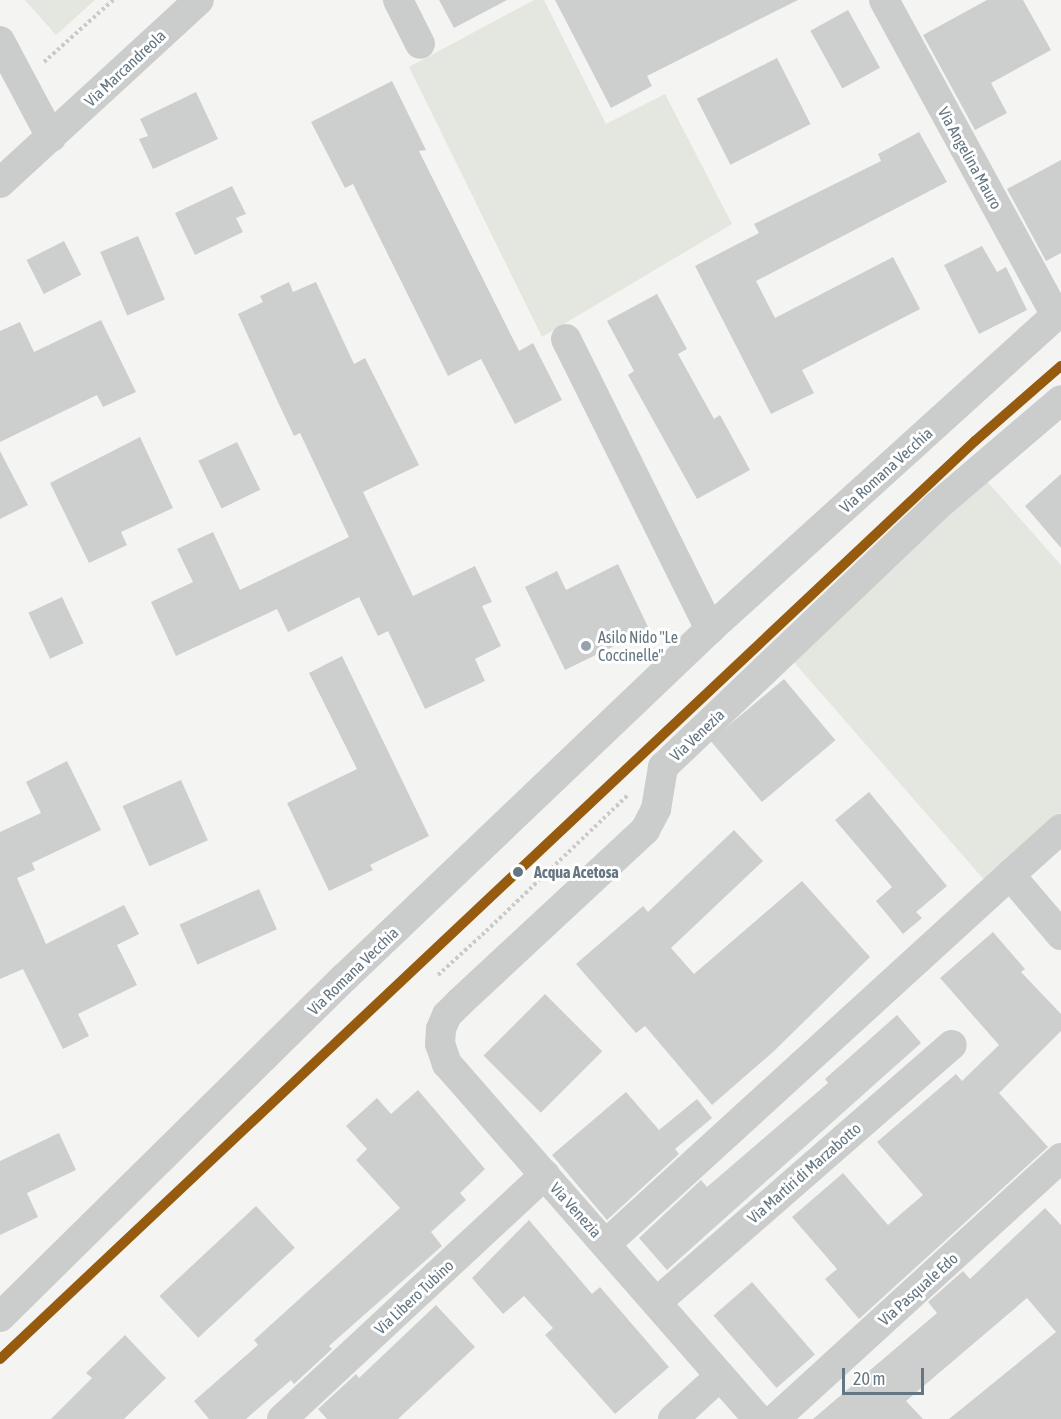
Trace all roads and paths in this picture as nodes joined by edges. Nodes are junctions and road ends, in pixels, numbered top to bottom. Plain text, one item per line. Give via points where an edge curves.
1 (113, 0) edge
2 (199, 0) edge
3 (398, 0) edge
4 (884, 0) edge
5 (0, 41) edge
6 (420, 44) dead end
7 (21, 81) junction
8 (51, 137) junction
9 (0, 183) edge
10 (1058, 313) edge
11 (566, 339) dead end
12 (1061, 400) edge
13 (710, 629) junction
14 (663, 766) junction
15 (1061, 829) edge
16 (1010, 875) junction
17 (482, 935) dead end
18 (1061, 935) edge
19 (468, 948) dead end
20 (438, 975) dead end
21 (952, 1045) dead end
22 (1061, 1158) edge
23 (545, 1175) junction
24 (606, 1243) junction
25 (657, 1302) junction
26 (0, 1317) edge
27 (720, 1376) junction
28 (282, 1419) edge
29 (673, 1419) edge
30 (758, 1419) edge
31 (775, 1419) edge

1 - 7 path
2 - 8 street, Via Marcandreola
3 - 6 street
4 - 10 street, Via Angelina Mauro
5 - 7 street
7 - 8 street
8 - 9 street, Via Marcandreola
10 - 13 street, Via Romana Vecchia
11 - 13 street
12 - 14 street, Via Venezia via 937,506
13 - 26 street, Via Romana Vecchia via 344,978
14 - 17 path via 651,773
14 - 23 street, Via Venezia via 656,809 645,830 460,1002 441,1029 440,1044 447,1064
15 - 16 street, Via Venezia
16 - 18 street
16 - 24 street, Via Venezia
19 - 20 path
21 - 25 street, Via Martiri di Marzabotto
22 - 31 street, Via Pasquale Edo
23 - 24 street, Via Venezia
23 - 28 street, Via Libero Tubino
24 - 25 street, Via Venezia
25 - 27 street, Via Venezia
27 - 29 street
27 - 30 street, Via Venezia

